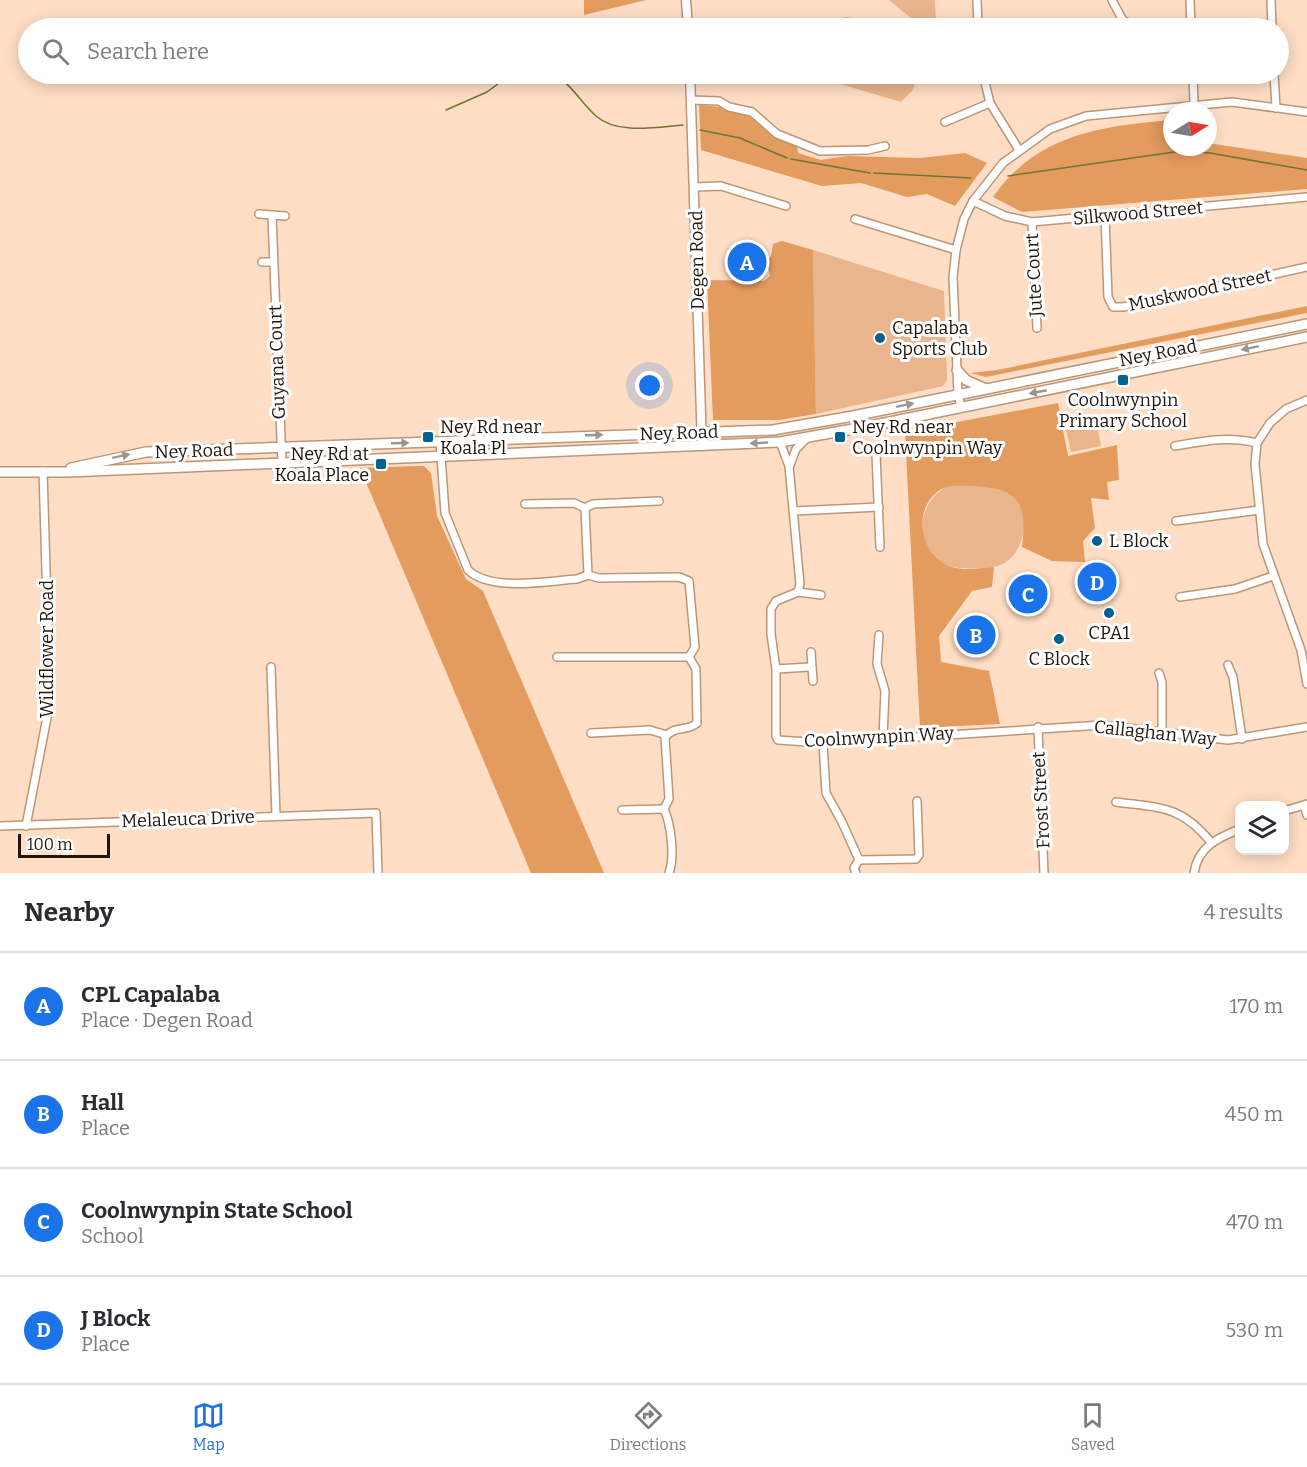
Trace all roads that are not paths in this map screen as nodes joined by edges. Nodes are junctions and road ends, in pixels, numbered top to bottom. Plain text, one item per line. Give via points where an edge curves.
1 (686, 0) edge
2 (977, 0) edge
3 (1112, 0) edge
4 (1190, 0) edge
5 (1271, 0) edge
6 (687, 18) edge
7 (978, 18) edge
8 (1121, 18) edge
9 (1191, 18) edge
10 (1272, 18) edge
11 (690, 84) edge
12 (985, 84) edge
13 (1193, 84) edge
14 (1275, 84) edge
15 (691, 100) junction
16 (1194, 102) edge
17 (990, 103) junction
18 (1217, 103) edge
19 (1163, 107) edge
20 (1276, 108) junction
21 (1307, 112) edge
22 (945, 122) dead end
23 (885, 146) dead end
24 (1019, 150) junction
25 (695, 187) junction
26 (1307, 197) edge
27 (973, 201) junction
28 (786, 206) dead end
29 (260, 214) dead end
30 (272, 216) junction
31 (285, 216) dead end
32 (1105, 216) junction
33 (855, 219) dead end
34 (1032, 222) junction
35 (956, 250) junction
36 (262, 262) dead end
37 (273, 262) junction
38 (1307, 267) edge
39 (1307, 324) edge
40 (1037, 328) dead end
41 (1307, 337) edge
42 (957, 370) junction
43 (986, 389) junction
44 (958, 394) junction
45 (1307, 400) edge
46 (961, 407) junction
47 (701, 432) junction
48 (807, 438) junction
49 (440, 442) junction
50 (780, 442) junction
51 (1257, 443) junction
52 (702, 446) junction
53 (1176, 446) dead end
54 (280, 448) junction
55 (876, 454) dead end
56 (441, 456) junction
57 (282, 463) junction
58 (789, 466) junction
59 (43, 471) junction
60 (0, 472) edge
61 (659, 501) dead end
62 (525, 504) dead end
63 (879, 507) junction
64 (585, 508) junction
65 (1259, 510) junction
66 (794, 511) junction
67 (1176, 521) dead end
68 (880, 547) dead end
69 (588, 575) junction
70 (1272, 576) junction
71 (798, 592) junction
72 (821, 595) dead end
73 (1180, 597) dead end
74 (879, 635) dead end
75 (1304, 650) edge
76 (811, 652) dead end
77 (557, 657) dead end
78 (689, 657) junction
79 (1228, 665) dead end
80 (271, 667) dead end
81 (810, 667) junction
82 (776, 669) junction
83 (1159, 673) dead end
84 (813, 681) dead end
85 (1307, 684) edge
86 (1307, 726) edge
87 (1038, 727) junction
88 (591, 732) dead end
89 (1162, 732) junction
90 (668, 735) junction
91 (883, 737) junction
92 (1242, 739) junction
93 (823, 742) junction
94 (917, 801) dead end
95 (1116, 802) dead end
96 (1305, 805) edge
97 (664, 808) junction
98 (622, 810) dead end
99 (1289, 810) edge
100 (1307, 815) edge
101 (276, 816) junction
102 (0, 826) edge
103 (26, 826) junction
104 (1235, 831) edge
105 (1211, 842) junction
106 (859, 860) junction
107 (378, 873) edge
108 (669, 873) edge
109 (856, 873) edge
110 (1044, 873) edge
111 (1194, 873) edge

1 - 6 street
2 - 7 street
3 - 8 street
4 - 9 street
5 - 10 street
11 - 15 street, Degen Road
12 - 17 street
13 - 16 street
14 - 20 street
15 - 23 street via 719,100 752,112 777,134 820,151
15 - 25 street, Degen Road
17 - 22 street
17 - 24 street
18 - 20 street
19 - 24 street via 1086,116 1050,129
20 - 21 street
24 - 27 street via 1003,163
25 - 28 street via 721,186
25 - 47 street, Degen Road
26 - 32 street, Silkwood Street
27 - 34 street, Silkwood Street via 1005,216
27 - 35 street
29 - 30 street
30 - 31 street
30 - 37 street, Guyana Court
32 - 34 street, Silkwood Street
32 - 38 street, Muskwood Street via 1108,297 1113,307
33 - 35 street
34 - 40 street, Jute Court
35 - 42 street via 953,277
36 - 37 street
37 - 54 street, Guyana Court
39 - 43 main road, Ney Road
41 -> 46 main road, Ney Road
42 - 43 main road
42 - 44 street
43 - 44 main road, Ney Road
44 - 46 street
47 -> 44 main road, Ney Road via 773,430
45 - 51 street via 1277,416
46 - 48 main road, Ney Road
49 -> 47 main road, Ney Road
47 - 52 street, Degen Road
48 - 50 main road, Ney Road
48 - 58 street via 796,449
54 -> 49 main road, Ney Road
49 - 56 street
50 -> 52 main road, Ney Road
50 - 58 street
51 - 53 street via 1219,438
51 - 65 street
52 - 56 main road, Ney Road
54 - 57 street, Guyana Court
59 -> 54 main road, Ney Road via 146,452
55 - 63 street
56 - 57 main road, Ney Road
56 - 69 street via 449,528 474,576 496,583 577,579
57 - 59 main road, Ney Road
58 - 66 street
59 - 60 main road, Ney Road
59 - 103 street, Wildflower Road via 50,702
61 - 64 street via 593,504
62 - 64 street via 574,503
63 - 66 street
63 - 68 street
64 - 69 street
65 - 67 street
65 - 70 street
66 - 71 street
69 - 78 street via 679,577 688,581 695,647
70 - 73 street via 1234,589
70 - 75 street
71 - 72 street
71 - 82 street, Coolnwynpin Way via 776,601 771,609
74 - 91 street via 877,664 885,691
75 - 85 street
76 - 81 street
77 - 78 street
78 - 90 street via 696,669 697,723
79 - 92 street
80 - 101 street
81 - 82 street
81 - 84 street
82 - 93 street, Coolnwynpin Way via 778,740
83 - 89 street
86 - 92 street, Callaghan Way
87 - 89 street, Callaghan Way via 1102,725
87 - 91 street, Coolnwynpin Way
87 - 110 street, Frost Street
88 - 90 street via 657,730
89 - 92 street, Callaghan Way via 1213,740
90 - 97 street via 665,737 669,799
91 - 93 street, Coolnwynpin Way
93 - 106 street via 826,793
94 - 106 street via 916,859
95 - 105 street via 1178,812
96 - 99 street
96 - 100 street
97 - 98 street
97 - 108 street via 671,853
101 - 103 street, Melaleuca Drive
101 - 107 street, Melaleuca Drive via 376,813
102 - 103 street, Melaleuca Drive
104 - 105 street
105 - 111 street via 1202,852
106 - 109 street via 854,868

